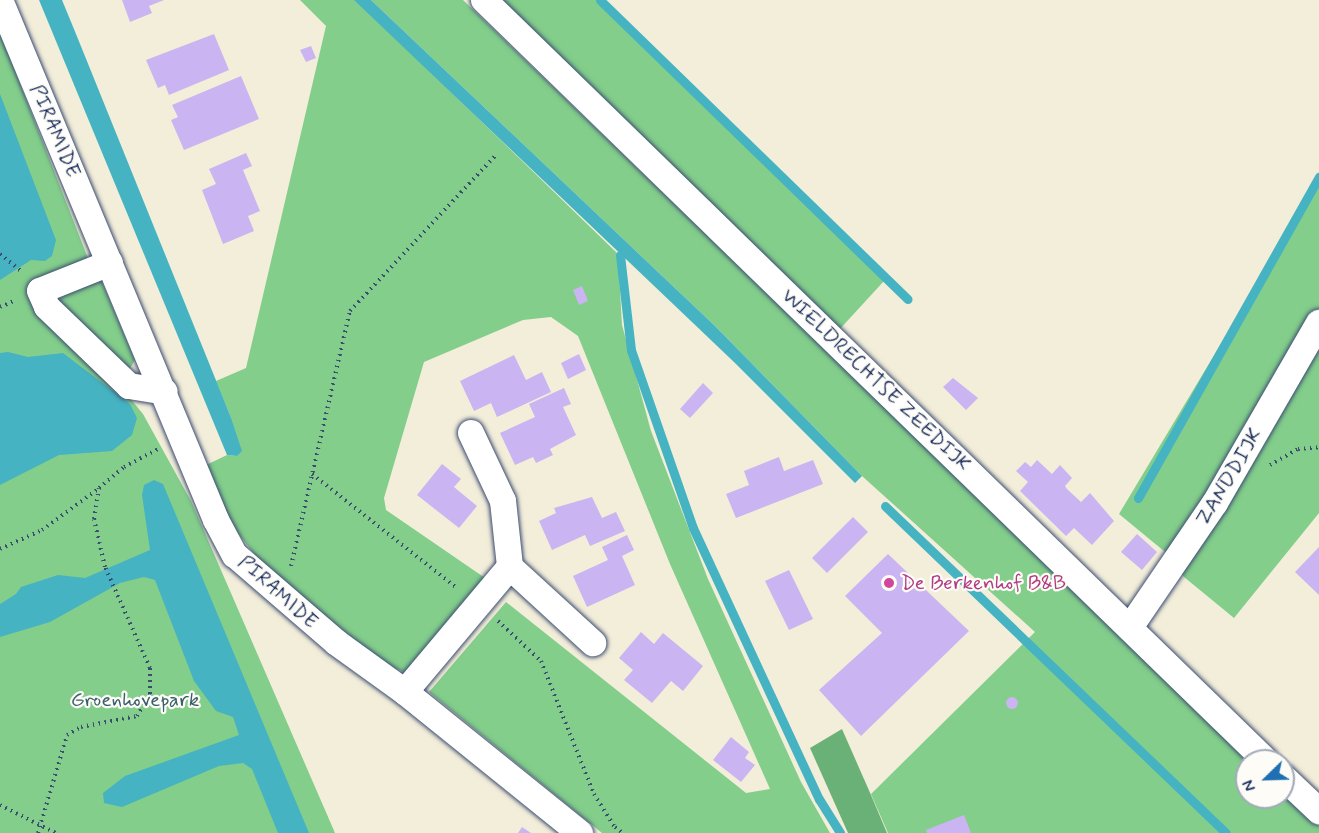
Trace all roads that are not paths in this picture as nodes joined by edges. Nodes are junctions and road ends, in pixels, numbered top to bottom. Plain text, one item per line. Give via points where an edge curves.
1 (0, 0) edge
2 (484, 0) edge
3 (110, 263) junction
4 (1319, 323) edge
5 (165, 392) junction
6 (471, 433) dead end
7 (510, 567) junction
8 (1131, 626) junction
9 (593, 643) dead end
10 (405, 692) junction
11 (1254, 749) edge
12 (1295, 788) edge
13 (1319, 811) edge
14 (580, 833) edge

1 - 3 street, PIRAMIDE
2 - 8 street, WIELDRECHTSE ZEEDIJK
3 - 5 street, PIRAMIDE
3 - 5 street via 40,291 47,307 129,386
4 - 8 street, ZANDDIJK via 1215,503
5 - 10 street, PIRAMIDE via 216,520 235,555 284,599
6 - 7 street via 503,501
7 - 9 street
7 - 10 street
8 - 11 street, WIELDRECHTSE ZEEDIJK
10 - 14 street, PIRAMIDE
12 - 13 street

